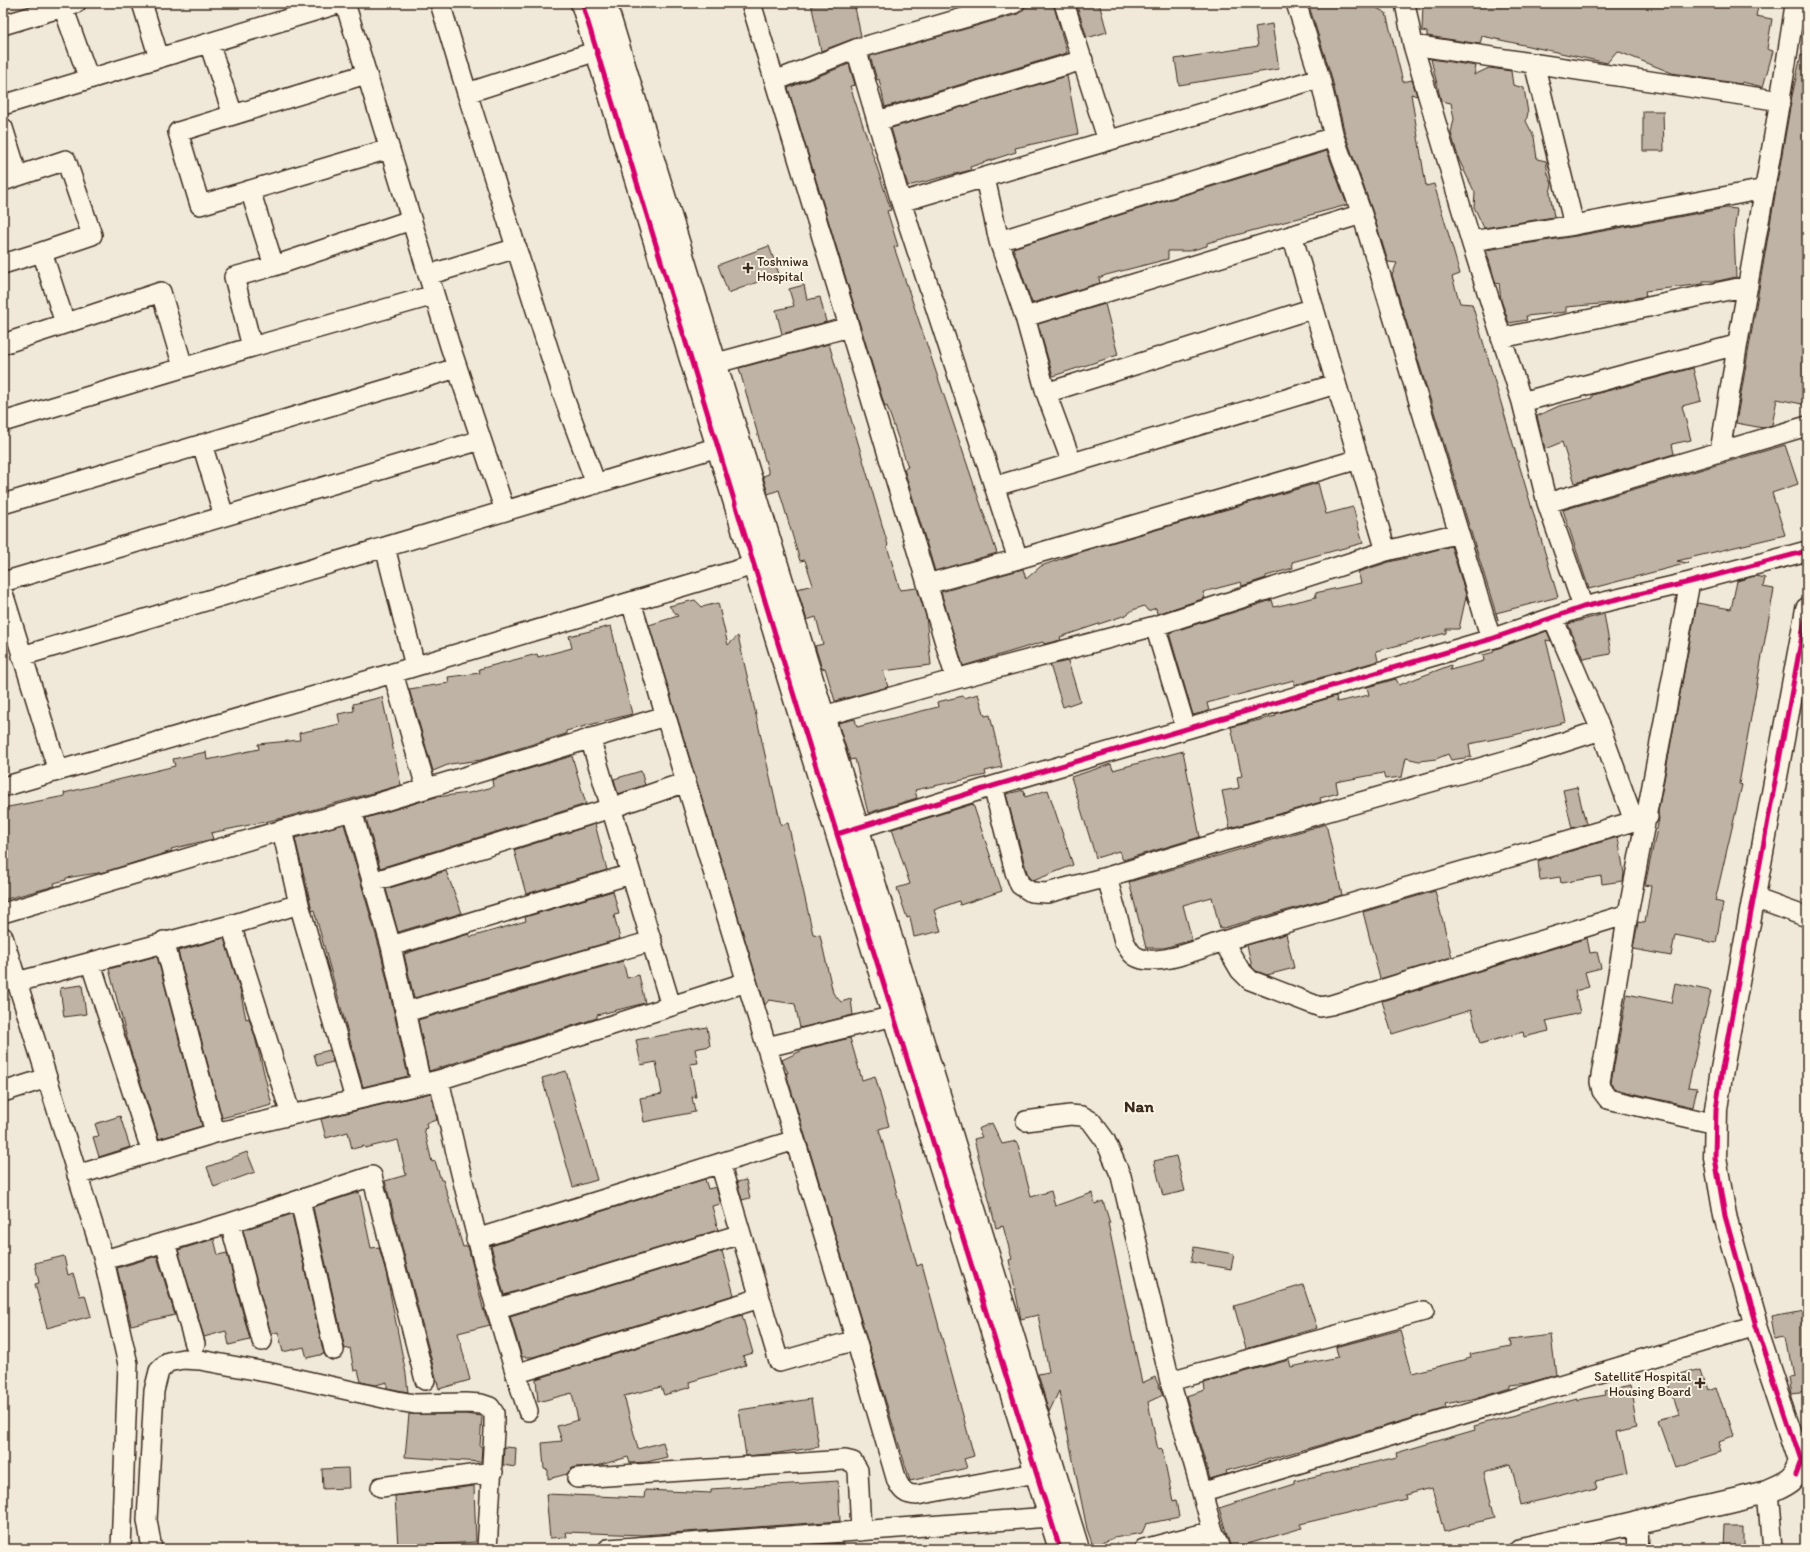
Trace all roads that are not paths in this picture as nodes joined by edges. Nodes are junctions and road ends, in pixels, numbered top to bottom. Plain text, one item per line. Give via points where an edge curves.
1 (142, 3) edge
2 (341, 3) edge
3 (345, 3) edge
4 (440, 3) edge
5 (582, 3) edge
6 (605, 3) edge
7 (751, 3) edge
8 (1015, 3) edge
9 (1064, 3) edge
10 (1296, 3) edge
11 (1404, 3) edge
12 (70, 5) edge
13 (1796, 5) edge
14 (3, 25) edge
15 (209, 43) junction
16 (1413, 44) junction
17 (856, 49) junction
18 (597, 51) junction
19 (159, 58) junction
20 (1082, 60) junction
21 (1534, 63) junction
22 (366, 74) junction
23 (1320, 78) junction
24 (89, 79) junction
25 (775, 80) junction
26 (467, 93) junction
27 (1781, 101) junction
28 (3, 105) edge
29 (233, 115) junction
30 (877, 121) junction
31 (3, 128) edge
32 (1334, 137) junction
33 (1108, 141) junction
34 (389, 149) junction
35 (985, 178) junction
36 (10, 179) edge
37 (1765, 189) junction
38 (250, 190) junction
39 (901, 202) junction
40 (1362, 214) junction
41 (411, 220) junction
42 (1574, 225) junction
43 (1292, 234) junction
44 (999, 241) junction
45 (1471, 241) junction
46 (517, 248) junction
47 (42, 252) junction
48 (3, 264) edge
49 (274, 266) junction
50 (428, 275) junction
51 (1748, 286) junction
52 (434, 295) junction
53 (1314, 308) junction
54 (1025, 317) junction
55 (65, 323) junction
56 (849, 326) junction
57 (1501, 338) junction
58 (3, 344) edge
59 (1736, 345) junction
60 (252, 347) junction
61 (716, 364) junction
62 (183, 368) junction
63 (457, 368) junction
64 (694, 368) junction
65 (1336, 384) junction
66 (1046, 394) junction
67 (1522, 402) junction
68 (3, 422) edge
69 (1807, 426) edge
70 (481, 440) junction
71 (202, 444) junction
72 (718, 447) junction
73 (1720, 452) junction
74 (1359, 459) junction
75 (1072, 463) junction
76 (596, 484) junction
77 (996, 486) junction
78 (1548, 503) junction
79 (3, 504) edge
80 (505, 511) junction
81 (224, 516) junction
82 (1459, 533) junction
83 (386, 547) junction
84 (1386, 551) junction
85 (1807, 551) edge
86 (1018, 558) junction
87 (754, 565) junction
88 (3, 582) edge
89 (1690, 582) junction
90 (927, 584) junction
91 (3, 593) edge
92 (631, 602) junction
93 (1583, 607) junction
94 (1807, 609) edge
95 (1553, 618) junction
96 (1155, 626) junction
97 (1491, 639) junction
98 (22, 656) junction
99 (414, 666) junction
100 (393, 673) junction
101 (956, 678) junction
102 (666, 716) junction
103 (824, 716) junction
104 (802, 722) junction
105 (1186, 729) junction
106 (1601, 730) junction
107 (590, 738) junction
108 (58, 771) junction
109 (686, 782) junction
110 (993, 786) junction
111 (3, 787) edge
112 (426, 787) junction
113 (611, 808) junction
114 (352, 811) junction
115 (1641, 819) junction
116 (858, 828) junction
117 (282, 830) junction
118 (838, 834) junction
119 (631, 874) junction
120 (1108, 877) junction
121 (372, 882) junction
122 (1754, 898) junction
123 (299, 904) junction
124 (3, 913) edge
125 (1628, 914) junction
126 (1807, 917) edge
127 (231, 925) junction
128 (3, 937) edge
129 (652, 941) junction
130 (1223, 941) junction
131 (164, 942) junction
132 (391, 946) junction
133 (91, 964) junction
134 (17, 982) junction
135 (747, 982) junction
136 (671, 1006) junction
137 (405, 1012) junction
138 (894, 1016) junction
139 (767, 1047) junction
140 (47, 1078) junction
141 (430, 1082) junction
142 (3, 1092) edge
143 (355, 1100) junction
144 (291, 1115) junction
145 (1026, 1121) dead end
146 (1716, 1124) junction
147 (215, 1133) junction
148 (795, 1140) junction
149 (152, 1153) junction
150 (720, 1163) junction
151 (77, 1175) junction
152 (300, 1200) junction
153 (230, 1223) junction
154 (741, 1234) junction
155 (476, 1239) junction
156 (165, 1242) junction
157 (104, 1260) junction
158 (760, 1298) junction
159 (495, 1309) junction
160 (1424, 1311) dead end
161 (1756, 1326) junction
162 (856, 1340) junction
163 (262, 1341) dead end
164 (195, 1344) dead end
165 (334, 1350) dead end
166 (516, 1374) junction
167 (425, 1380) dead end
168 (1170, 1381) junction
169 (528, 1411) dead end
170 (493, 1472) junction
171 (1036, 1473) junction
172 (1802, 1473) edge
173 (577, 1478) dead end
174 (381, 1487) dead end
175 (1204, 1492) junction
176 (1768, 1492) junction
177 (1050, 1517) junction
178 (1639, 1523) junction
179 (861, 1531) junction
180 (1213, 1531) junction
181 (121, 1549) edge
182 (152, 1549) edge
183 (487, 1549) edge
184 (608, 1549) edge
185 (1060, 1549) edge
186 (1078, 1549) edge
187 (1144, 1549) edge
188 (1220, 1549) edge
189 (1520, 1549) edge
190 (1639, 1549) edge
191 (1772, 1549) edge

1 - 19 street
2 - 15 street
3 - 22 street
4 - 26 street
5 - 18 street
6 - 61 street
7 - 25 street
8 - 17 street
9 - 20 street
10 - 23 street
11 - 16 street
12 - 14 street
12 - 24 street
13 - 27 street
15 - 19 street
15 - 29 street
16 - 21 street
16 - 45 street
17 - 25 street
17 - 30 street
18 - 26 street
18 - 64 street
19 - 24 street
20 - 30 street
20 - 33 street
21 - 27 street
21 - 42 street
22 - 29 street
22 - 34 street
23 - 32 street
23 - 33 street
24 - 28 street
25 - 56 street
26 - 46 street
27 - 37 street
29 - 38 street via 178,132 200,205
30 - 39 street
31 - 36 street
32 - 40 street
32 - 44 street
33 - 35 street
34 - 38 street
34 - 41 street
35 - 39 street
35 - 44 street
36 - 47 street via 66,160 92,235
37 - 42 street
37 - 51 street
38 - 49 street
39 - 77 street
40 - 43 street
40 - 82 street
41 - 49 street
41 - 50 street
42 - 45 street
43 - 53 street
43 - 54 street
44 - 54 street
45 - 57 street
46 - 50 street
46 - 76 street via 563,395
47 - 48 street
47 - 55 street
49 - 60 street via 234,276
50 - 52 street
51 - 57 street
51 - 59 street
52 - 60 street
52 - 63 street
53 - 65 street
53 - 66 street
54 - 66 street
55 - 58 street
55 - 62 street via 161,292
56 - 61 street
56 - 90 street
57 - 67 street
59 - 67 street
59 - 73 street
60 - 62 street
61 - 64 street
61 - 103 street
62 - 68 street
63 - 70 street
63 - 71 street
64 - 72 street
65 - 74 street
65 - 75 street
66 - 75 street
67 - 78 street
69 - 73 street
70 - 80 street
70 - 81 street
71 - 79 street
71 - 81 street
72 - 76 street
72 - 87 street
73 - 78 street
74 - 84 street
74 - 86 street
75 - 77 street
76 - 80 street
77 - 86 street
78 - 93 street
80 - 83 street
81 - 88 street
82 - 84 street
82 - 97 street
83 - 98 street
83 - 99 street
84 - 96 street
85 - 89 street
86 - 90 street
87 - 92 street
87 - 104 street
89 - 93 street
89 - 115 street
90 - 101 street
91 - 98 street
92 - 99 street
92 - 102 street
93 - 95 street
94 - 122 street
95 - 97 street
95 - 106 street
96 - 101 street
96 - 105 street
97 - 105 street
98 - 108 street
99 - 100 street
100 - 108 street
100 - 112 street
101 - 103 street
102 - 107 street
102 - 109 street
103 - 104 street
103 - 116 street
104 - 118 street
105 - 110 street
106 - 115 street
106 - 120 street via 1518,757
107 - 112 street
107 - 113 street
108 - 111 street
109 - 113 street
109 - 135 street
110 - 116 street
110 - 120 street via 1020,885 1031,892 1047,893
112 - 114 street
113 - 119 street
113 - 121 street
114 - 117 street
114 - 121 street
115 - 125 street
115 - 130 street
116 - 118 street
116 - 186 street
117 - 123 street
117 - 124 street
118 - 138 street
119 - 129 street
119 - 132 street
120 - 130 street via 1124,941 1135,956 1145,960 1157,960
121 - 132 street
122 - 126 street
122 - 146 street via 1722,1069
123 - 127 street
123 - 143 street
125 - 130 street via 1331,1005 1320,1006 1250,980 1240,970
125 - 146 street via 1600,1082 1602,1091 1608,1099
127 - 131 street
127 - 144 street
128 - 134 street
129 - 136 street
129 - 137 street
131 - 133 street
131 - 147 street
132 - 137 street
133 - 134 street
133 - 149 street
134 - 140 street
135 - 136 street
135 - 139 street
136 - 141 street
137 - 141 street
138 - 139 street
138 - 171 street
139 - 148 street
140 - 142 street
140 - 151 street
141 - 143 street
141 - 155 street
143 - 144 street
144 - 147 street
145 - 168 street via 1070,1114 1082,1116 1091,1121 1105,1140 1121,1176
146 - 161 street via 1715,1158 1725,1216
147 - 149 street
148 - 150 street
148 - 162 street
149 - 151 street
150 - 154 street
150 - 155 street
151 - 157 street
152 - 153 street
152 - 165 street
152 - 167 street via 372,1176
153 - 156 street
153 - 163 street
154 - 158 street
154 - 159 street
155 - 159 street
156 - 157 street
156 - 164 street
157 - 181 street via 128,1364
158 - 162 street via 779,1362
158 - 166 street
159 - 166 street
160 - 168 street
161 - 172 street via 1801,1461
161 - 175 street
162 - 171 street via 901,1490 909,1495 933,1494
166 - 169 street
168 - 175 street
170 - 174 street
170 - 182 street via 494,1414 490,1407 481,1404 415,1404 200,1360 183,1359 168,1362 159,1372 154,1390 147,1520
170 - 183 street
171 - 177 street
172 - 176 street
173 - 179 street via 844,1460 852,1462 858,1470
175 - 180 street
176 - 178 street
176 - 191 street
177 - 179 street
177 - 185 street
178 - 189 street
178 - 190 street
179 - 184 street
180 - 187 street
180 - 188 street

